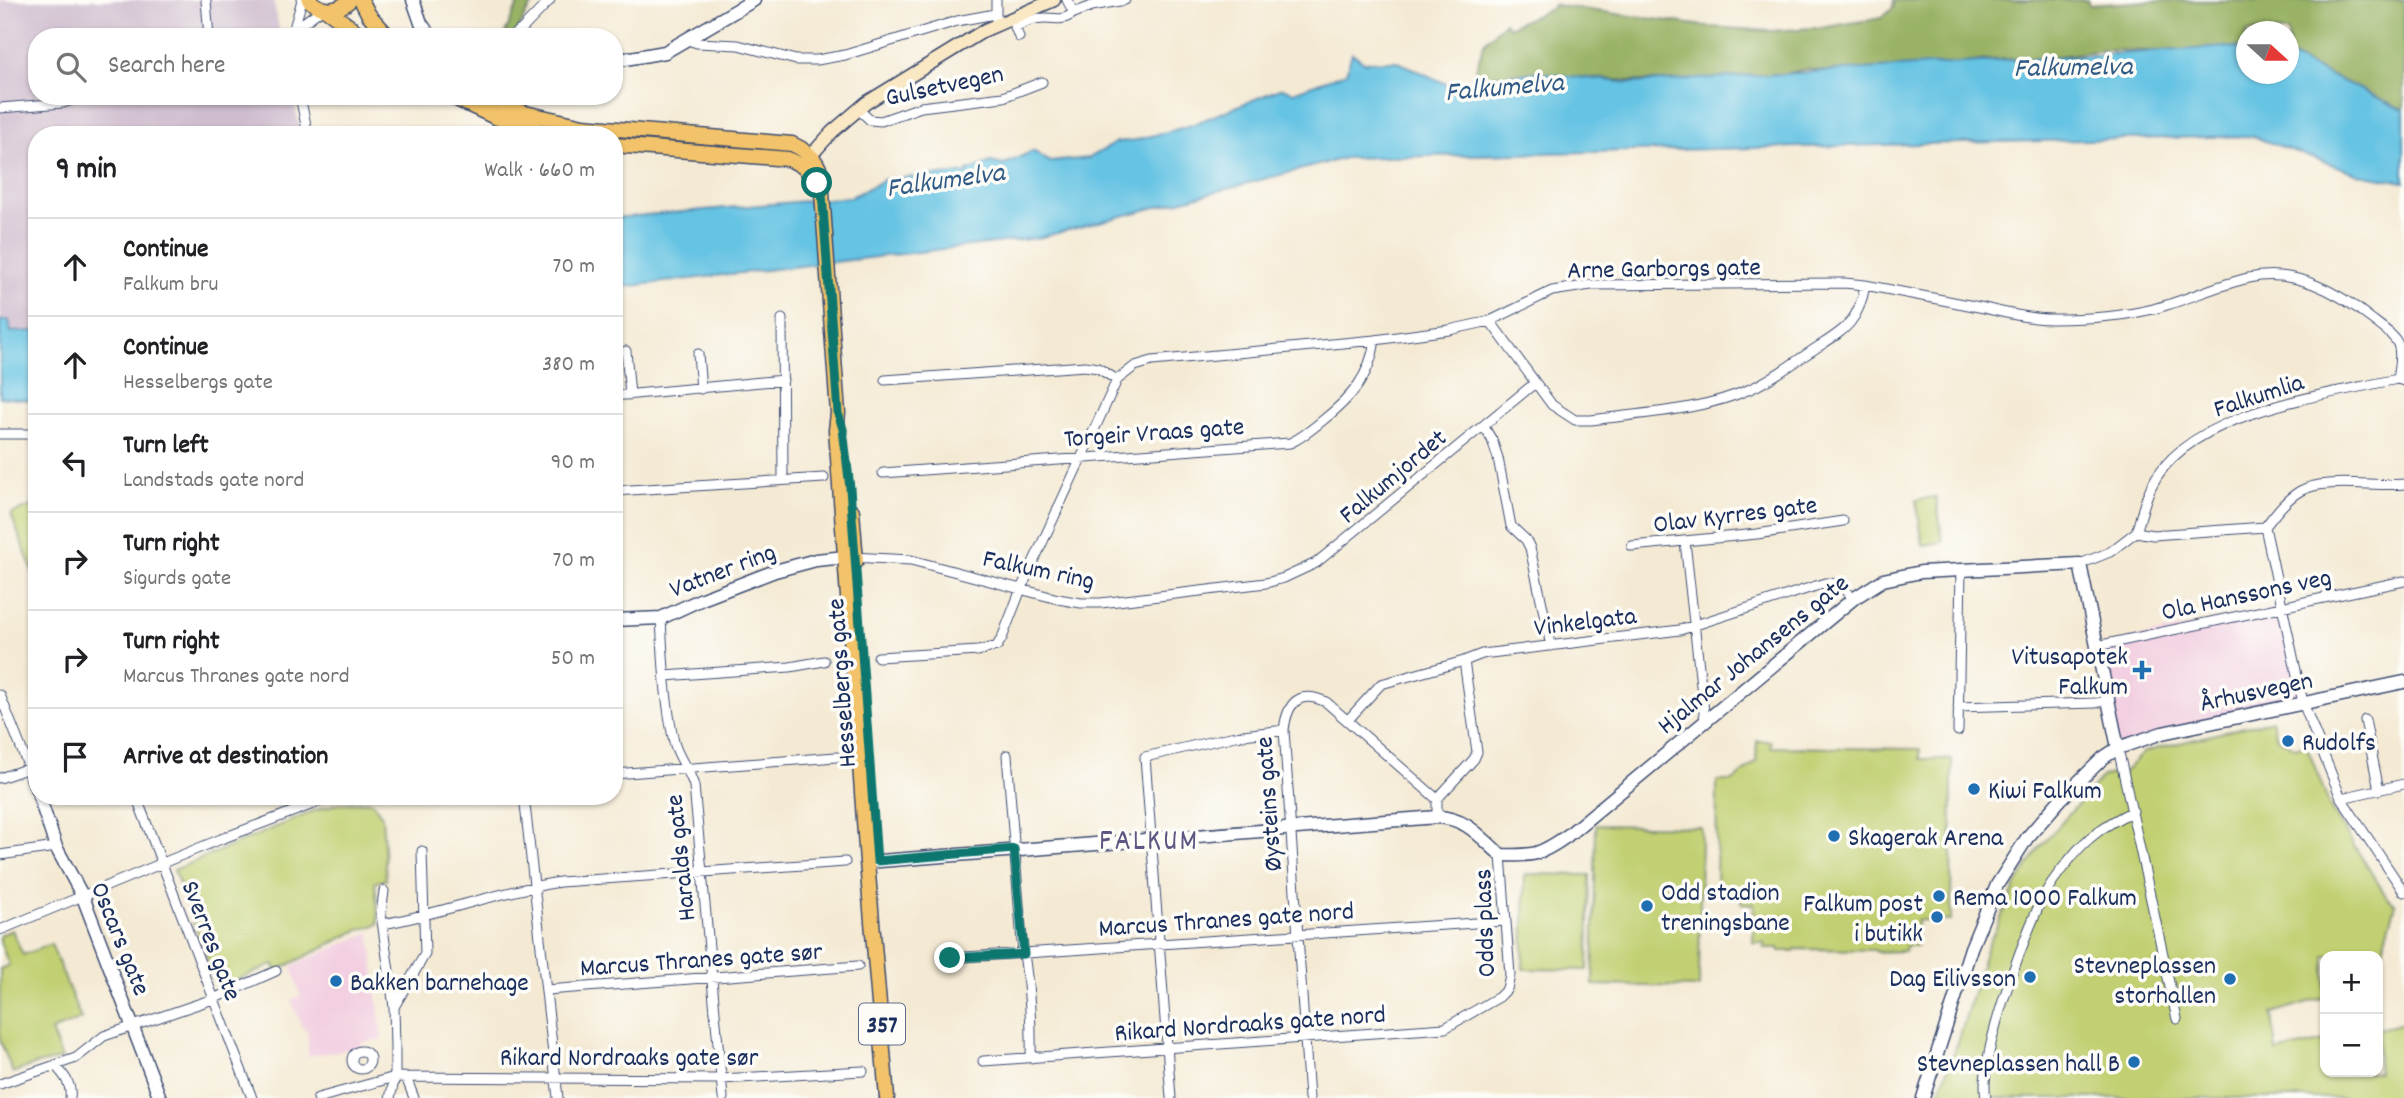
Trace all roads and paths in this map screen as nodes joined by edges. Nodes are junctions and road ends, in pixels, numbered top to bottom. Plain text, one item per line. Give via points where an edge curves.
1 (206, 0) edge
2 (302, 0) edge
3 (350, 0) edge
4 (362, 0) edge
5 (413, 0) edge
6 (550, 0) edge
7 (754, 0) edge
8 (996, 0) edge
9 (1054, 0) edge
10 (1067, 0) edge
11 (1125, 0) edge
12 (319, 6) edge
13 (1074, 13) junction
14 (996, 19) junction
15 (208, 28) edge
16 (295, 28) edge
17 (298, 28) edge
18 (351, 28) edge
19 (381, 28) edge
20 (424, 28) edge
21 (523, 28) edge
22 (1018, 37) dead end
23 (688, 40) junction
24 (623, 60) edge
25 (1042, 82) dead end
26 (38, 105) edge
27 (302, 105) edge
28 (470, 105) edge
29 (503, 105) edge
30 (0, 108) edge
31 (858, 109) junction
32 (306, 126) edge
33 (523, 126) edge
34 (593, 126) edge
35 (623, 130) edge
36 (623, 146) edge
37 (807, 160) junction
38 (1864, 285) junction
39 (782, 319) dead end
40 (1490, 321) junction
41 (1375, 340) junction
42 (626, 351) dead end
43 (698, 355) dead end
44 (783, 380) junction
45 (885, 380) dead end
46 (1116, 380) junction
47 (2401, 380) edge
48 (1535, 383) junction
49 (705, 388) junction
50 (623, 395) edge
51 (630, 395) junction
52 (1484, 427) junction
53 (0, 434) edge
54 (28, 434) edge
55 (1081, 458) junction
56 (883, 473) dead end
57 (824, 478) dead end
58 (783, 480) junction
59 (2404, 484) edge
60 (623, 490) edge
61 (1843, 521) dead end
62 (2265, 527) junction
63 (2136, 532) junction
64 (1685, 542) junction
65 (1632, 546) dead end
66 (851, 557) junction
67 (2080, 564) junction
68 (1961, 569) junction
69 (2404, 581) edge
70 (1266, 583) joint
71 (1021, 589) junction
72 (1853, 599) junction
73 (2283, 607) junction
74 (661, 618) junction
75 (623, 620) edge
76 (1694, 626) junction
77 (1551, 646) junction
78 (2097, 646) junction
79 (878, 657) dead end
80 (824, 661) dead end
81 (1464, 661) junction
82 (665, 676) junction
83 (2404, 681) edge
84 (0, 695) edge
85 (2108, 700) junction
86 (2303, 703) junction
87 (1958, 706) junction
88 (1349, 720) junction
89 (2365, 720) dead end
90 (1705, 721) junction
91 (1284, 730) junction
92 (1958, 731) dead end
93 (2118, 748) junction
94 (1007, 755) dead end
95 (28, 756) edge
96 (836, 757) dead end
97 (686, 768) junction
98 (28, 769) edge
99 (623, 773) edge
100 (0, 779) edge
101 (2404, 786) edge
102 (2379, 790) junction
103 (1437, 799) junction
104 (2341, 799) junction
105 (42, 805) edge
106 (139, 805) edge
107 (310, 805) edge
108 (525, 805) edge
109 (2133, 811) junction
110 (1437, 817) junction
111 (1292, 829) junction
112 (1150, 839) junction
113 (57, 847) junction
114 (1014, 849) junction
115 (422, 850) dead end
116 (0, 855) edge
117 (1502, 855) junction
118 (872, 861) junction
119 (845, 862) dead end
120 (162, 864) junction
121 (701, 873) junction
122 (534, 886) junction
123 (384, 891) dead end
124 (2404, 892) edge
125 (83, 897) junction
126 (425, 916) junction
127 (1505, 921) junction
128 (383, 924) junction
129 (1, 926) edge
130 (1297, 934) junction
131 (1158, 943) junction
132 (1024, 954) junction
133 (950, 958) dead end
134 (858, 966) dead end
135 (276, 971) dead end
136 (712, 979) junction
137 (1507, 989) joint
138 (547, 990) junction
139 (213, 999) junction
140 (394, 1007) junction
141 (2177, 1019) dead end
142 (133, 1027) junction
143 (1305, 1039) junction
144 (1167, 1047) junction
145 (1031, 1058) junction
146 (984, 1061) dead end
147 (55, 1065) junction
148 (863, 1071) dead end
149 (395, 1077) junction
150 (406, 1077) junction
151 (556, 1079) junction
152 (721, 1079) junction
153 (0, 1084) edge
154 (70, 1098) edge
155 (160, 1098) edge
156 (252, 1098) edge
157 (318, 1098) edge
158 (390, 1098) edge
159 (414, 1098) edge
160 (558, 1098) edge
161 (723, 1098) edge
162 (887, 1098) edge
163 (1171, 1098) edge
164 (1309, 1098) edge
165 (1923, 1098) edge
166 (1986, 1098) edge

1 - 15 street
2 - 16 street
3 - 12 main road via 340,8
4 - 19 main road
5 - 20 street
6 - 21 street
7 - 23 street
8 - 14 street
9 - 14 main road, Gulsetvegen
10 - 13 street
11 - 13 street, Gulsetvegen
12 - 17 street
12 - 18 main road
13 - 22 street, Gulsetvegen via 1064,20 1022,23 1015,27
14 - 23 street via 957,21 817,60
14 - 31 main road, Gulsetvegen
23 - 24 street via 658,55
25 - 31 street, Gulsetvegen via 1003,97 921,107 881,121 870,120
26 - 30 street
27 - 32 street
28 - 33 main road
29 - 34 main road
31 - 37 main road, Gulsetvegen
35 - 37 main road via 786,143 803,149
36 - 37 main road
37 - 66 main road, Hesselbergs gate / 357 via 820,169 823,181 836,430
38 - 40 street, Arne Garborgs gate via 1591,285 1552,291
38 - 47 street, Arne Garborgs gate via 2026,317 2087,318 2155,309 2248,278 2288,276 2337,294 2394,338 2402,352
38 - 48 street via 1855,319 1846,327 1766,381 1729,397 1575,420 1552,405
39 - 44 street
40 - 41 street, Arne Garborgs gate
40 - 48 street
41 - 46 street, Arne Garborgs gate via 1152,360
41 - 55 street, Torgeir Vraas gate via 1373,357 1355,392 1290,443
42 - 51 street
43 - 49 street
44 - 49 street
44 - 58 street
45 - 46 street via 1085,366 1098,368
46 - 55 street
47 - 63 street, Falkumlia via 2224,423 2164,467 2151,486
48 - 52 street, Falkumjordet
49 - 51 street
50 - 51 street
52 - 70 street, Falkumjordet via 1316,563
52 - 77 street via 1498,458 1511,526 1530,548
53 - 54 street
55 - 56 street, Torgeir Vraas gate
55 - 71 street
57 - 58 street
58 - 60 street
59 - 62 street via 2326,485 2302,490 2284,503
61 - 64 street, Olav Kyrres gate
62 - 63 street via 2153,535
62 - 73 street
63 - 67 street, Hjalmar Johansens gate via 2110,552
64 - 65 street, Olav Kyrres gate
64 - 76 street
66 - 71 street, Falkum ring via 911,560
66 - 74 street, Vatner ring via 775,571
66 - 118 main road, Hesselbergs gate / 357
67 - 68 street, Hjalmar Johansens gate
67 - 78 street
68 - 72 street, Hjalmar Johansens gate via 1883,580
68 - 87 street
69 - 73 street, Ola Hanssons veg
70 - 71 street, Falkum ring via 1101,603
71 - 79 street via 997,646
72 - 76 street, Vinkelgata via 1844,588 1825,583
72 - 90 street, Hjalmar Johansens gate
73 - 78 street, Ola Hanssons veg
73 - 86 street
74 - 75 street, Vatner ring
74 - 82 street, Haralds gate
76 - 77 street, Vinkelgata
76 - 90 street
77 - 81 street, Vinkelgata via 1482,654
78 - 85 street
80 - 82 street
81 - 88 street, Vinkelgata via 1381,684
81 - 103 street via 1477,752
82 - 97 street, Haralds gate via 675,746
83 - 86 street, Århusvegen
84 - 95 street
85 - 87 street
85 - 93 street
86 - 93 street, Århusvegen via 2162,733
86 - 104 street
87 - 92 street
88 - 91 street, Øysteins gate via 1326,702 1305,697 1287,709
88 - 103 street, Øysteins gate
89 - 102 street
90 - 117 street, Hjalmar Johansens gate via 1545,852
91 - 111 street, Øysteins gate
91 - 112 street via 1145,757
93 - 109 street
93 - 165 street via 2027,838 1997,885 1971,948
94 - 114 street
96 - 97 street
97 - 99 street
97 - 121 street, Haralds gate via 694,786
98 - 100 street
101 - 102 street
102 - 104 street
103 - 110 street
104 - 124 street
105 - 113 street, Oscars gate
106 - 120 street, Sverres gate
107 - 120 street
108 - 122 street
109 - 141 street
109 - 166 street via 2101,827 2071,857 2041,901 1992,1040
110 - 111 street
110 - 117 street via 1463,822
111 - 112 street
111 - 130 street, Øysteins gate
112 - 114 street
112 - 131 street
113 - 116 street
113 - 125 street, Oscars gate
114 - 118 street
114 - 132 street
115 - 126 street
117 - 127 street, Odds plass
118 - 162 main road, Hesselbergs gate / 357
119 - 121 street
120 - 125 street
120 - 139 street, Sverres gate
121 - 122 street
121 - 136 street, Haralds gate
122 - 126 street
122 - 138 street
123 - 128 street
125 - 129 street
125 - 142 street, Oscars gate
126 - 128 street
126 - 140 street via 425,954
127 - 130 street, Marcus Thranes gate nord
127 - 137 street, Odds plass
128 - 140 street
130 - 131 street, Marcus Thranes gate nord
130 - 143 street, Øysteins gate
131 - 132 street, Marcus Thranes gate nord
131 - 144 street
132 - 133 street, Marcus Thranes gate nord
132 - 145 street via 1032,1019
134 - 136 street, Marcus Thranes gate sør
135 - 139 street
136 - 138 street, Marcus Thranes gate sør
136 - 152 street, Haralds gate
137 - 143 street, Rikard Nordraaks gate nord via 1446,1028
138 - 151 street
139 - 142 street
139 - 156 street, Sverres gate
140 - 149 street
142 - 147 street via 104,1036 76,1058
142 - 155 street, Oscars gate
143 - 144 street, Rikard Nordraaks gate nord
143 - 164 street, Øysteins gate
144 - 145 street, Rikard Nordraaks gate nord
144 - 163 street
145 - 146 street, Rikard Nordraaks gate nord
147 - 153 street
147 - 154 street via 68,1083
148 - 152 street, Rikard Nordraaks gate sør
149 - 150 street, Rikard Nordraaks gate sør
149 - 157 street, Rikard Nordraaks gate sør
149 - 158 street
150 - 151 street, Rikard Nordraaks gate sør
150 - 159 street
151 - 152 street, Rikard Nordraaks gate sør
151 - 160 street
152 - 161 street, Haralds gate

